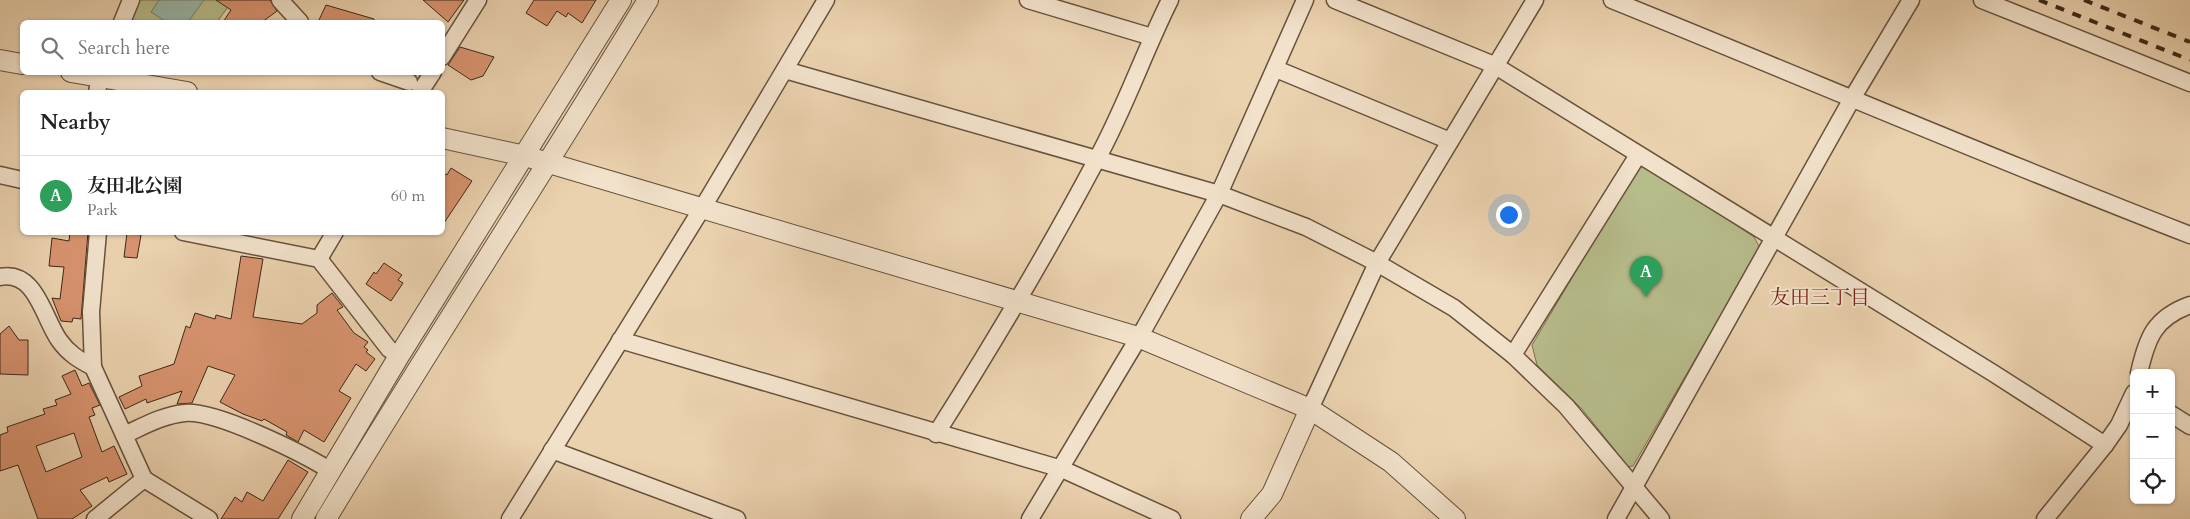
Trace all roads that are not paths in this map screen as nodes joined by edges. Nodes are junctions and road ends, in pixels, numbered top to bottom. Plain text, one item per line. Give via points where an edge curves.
1 (131, 0) edge
2 (280, 0) edge
3 (478, 0) edge
4 (621, 0) edge
5 (648, 0) edge
6 (826, 0) edge
7 (1028, 0) edge
8 (1170, 0) edge
9 (1305, 0) edge
10 (1335, 0) edge
11 (1535, 0) edge
12 (1612, 0) edge
13 (1911, 0) edge
14 (1982, 0) edge
15 (123, 20) edge
16 (298, 20) edge
17 (1152, 37) junction
18 (445, 52) edge
19 (0, 60) edge
20 (20, 64) edge
21 (1494, 65) junction
22 (1276, 69) junction
23 (785, 70) junction
24 (81, 75) edge
25 (387, 75) edge
26 (429, 75) edge
27 (99, 81) edge
28 (2190, 82) edge
29 (415, 87) edge
30 (171, 90) edge
31 (1853, 97) junction
32 (445, 139) edge
33 (1450, 141) junction
34 (1638, 154) junction
35 (525, 156) junction
36 (1098, 158) junction
37 (549, 164) junction
38 (0, 174) edge
39 (20, 179) edge
40 (1219, 194) junction
41 (701, 207) junction
42 (98, 235) edge
43 (198, 235) edge
44 (333, 235) edge
45 (2190, 235) edge
46 (1775, 238) junction
47 (319, 260) junction
48 (1377, 263) junction
49 (0, 277) edge
50 (1016, 303) junction
51 (2190, 305) edge
52 (1138, 337) junction
53 (620, 340) junction
54 (1513, 355) junction
55 (399, 356) junction
56 (93, 367) junction
57 (2140, 369) edge
58 (2130, 402) edge
59 (1310, 409) junction
60 (2175, 417) edge
61 (2190, 426) edge
62 (936, 434) junction
63 (124, 435) junction
64 (2105, 445) junction
65 (552, 450) junction
66 (1062, 469) junction
67 (331, 471) junction
68 (144, 478) junction
69 (1634, 486) junction
70 (95, 519) edge
71 (209, 519) edge
72 (302, 519) edge
73 (326, 519) edge
74 (510, 519) edge
75 (737, 519) edge
76 (1030, 519) edge
77 (1172, 519) edge
78 (1251, 519) edge
79 (1455, 519) edge
80 (1616, 519) edge
81 (1661, 519) edge
82 (2045, 519) edge

1 - 15 street
2 - 16 street
3 - 18 street
4 - 35 street
5 - 37 street
6 - 23 street
7 - 17 street
8 - 17 street
9 - 22 street
10 - 21 street
11 - 21 street
12 - 31 street
13 - 31 street
14 - 28 street
17 - 36 street
19 - 20 street
21 - 33 street
21 - 34 street
22 - 33 street
22 - 40 street
23 - 36 street
23 - 41 street
24 - 27 street
25 - 29 street
26 - 29 street
27 - 30 street
31 - 45 street
31 - 46 street
32 - 35 street
33 - 48 street
34 - 46 street
34 - 54 street
35 - 37 street
35 - 55 street
36 - 40 street
36 - 50 street
37 - 41 street
37 - 73 street via 415,370
38 - 39 street
40 - 48 street via 1306,227
40 - 52 street
41 - 50 street
41 - 53 street
42 - 56 street via 90,312
43 - 47 street
44 - 47 street
46 - 64 street
46 - 69 street
47 - 55 street via 389,349
48 - 54 street via 1454,308
48 - 59 street
49 - 56 street via 9,275 23,279 35,294 59,340 73,356
50 - 52 street
50 - 62 street
51 - 57 street via 2156,326 2145,346
52 - 59 street
52 - 66 street
53 - 62 street
53 - 65 street
54 - 69 street via 1566,406
55 - 67 street
56 - 63 street
58 - 64 street
59 - 78 street via 1272,494
59 - 79 street via 1391,462
60 - 61 street
62 - 66 street
63 - 67 street via 164,416 188,413 251,431
63 - 68 street
64 - 82 street
65 - 74 street
65 - 75 street
66 - 76 street
66 - 77 street
67 - 72 street
68 - 70 street
68 - 71 street
69 - 80 street
69 - 81 street

